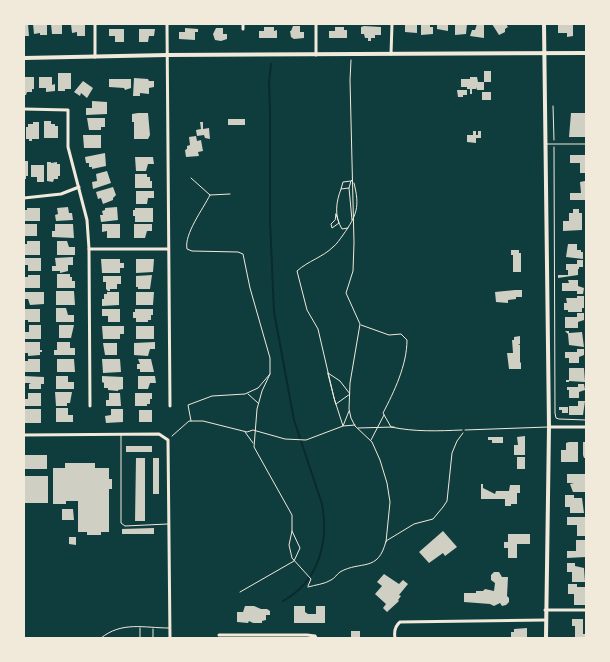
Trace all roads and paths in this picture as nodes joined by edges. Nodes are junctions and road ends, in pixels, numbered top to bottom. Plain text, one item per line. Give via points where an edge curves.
1 (95, 24) edge
2 (166, 24) edge
3 (243, 24) edge
4 (316, 24) edge
5 (392, 24) edge
6 (544, 24) edge
7 (243, 30) dead end
8 (544, 53) junction
9 (586, 53) edge
10 (392, 54) junction
11 (167, 55) junction
12 (316, 55) junction
13 (352, 55) junction
14 (95, 57) junction
15 (24, 58) edge
16 (553, 106) dead end
17 (24, 109) edge
18 (546, 144) junction
19 (554, 144) junction
20 (586, 144) edge
21 (191, 178) dead end
22 (352, 180) junction
23 (79, 187) junction
24 (349, 188) junction
25 (341, 189) junction
26 (230, 194) dead end
27 (210, 195) junction
28 (24, 198) edge
29 (352, 222) junction
30 (339, 223) junction
31 (348, 228) junction
32 (89, 249) junction
33 (168, 249) junction
34 (360, 324) junction
35 (328, 373) junction
36 (270, 374) junction
37 (247, 394) junction
38 (350, 394) junction
39 (259, 403) junction
40 (336, 404) junction
41 (90, 406) dead end
42 (170, 406) dead end
43 (349, 410) junction
44 (384, 415) junction
45 (586, 420) edge
46 (191, 421) junction
47 (355, 425) junction
48 (343, 426) junction
49 (549, 426) junction
50 (394, 427) junction
51 (586, 427) edge
52 (357, 428) junction
53 (376, 429) junction
54 (465, 430) junction
55 (245, 431) junction
56 (254, 431) junction
57 (121, 434) junction
58 (24, 435) edge
59 (168, 440) junction
60 (371, 441) junction
61 (254, 444) junction
62 (169, 524) junction
63 (292, 530) junction
64 (386, 542) junction
65 (294, 561) junction
66 (240, 592) dead end
67 (545, 610) junction
68 (586, 610) edge
69 (546, 620) junction
70 (140, 628) junction
71 (153, 628) junction
72 (170, 628) junction
73 (220, 636) dead end
74 (101, 638) edge
75 (140, 638) edge
76 (153, 638) edge
77 (170, 638) edge
78 (316, 638) edge
79 (395, 638) edge
80 (546, 638) edge

1 - 14 street
2 - 11 street
3 - 7 street
4 - 12 street
5 - 10 street
6 - 8 street
8 - 9 street
8 - 10 street
8 - 18 street
10 - 13 street
11 - 12 street
11 - 14 street
11 - 33 street
12 - 13 street
13 - 22 path
14 - 15 street
16 - 19 path
17 - 23 street via 68,110 68,147
18 - 19 lane
18 - 49 street
19 - 20 lane
19 - 45 path via 555,413 559,420
21 - 27 path
22 - 24 path
22 - 25 path via 343,182
22 - 29 path via 357,196
22 - 34 path via 353,271 346,293
23 - 28 street via 61,194
23 - 32 street via 87,220
24 - 25 path
24 - 29 path
25 - 30 path via 336,206
26 - 27 path
27 - 36 path via 187,237 187,249 243,254 270,358
29 - 31 path
30 - 30 path via 336,214 332,228
30 - 31 path via 342,228
31 - 35 path via 334,247 296,271 307,310 318,329
32 - 33 street
32 - 41 street
33 - 42 street
34 - 38 path
34 - 44 path via 389,335 401,334 407,340 404,363
35 - 38 path
35 - 40 path
36 - 37 path via 258,388
36 - 39 path
37 - 39 path
37 - 46 path via 212,396 188,405
38 - 40 path
38 - 43 path
39 - 56 path
40 - 48 path
43 - 47 path
43 - 48 path
44 - 50 path
44 - 53 path
46 - 55 path
46 - 59 path
47 - 48 path
47 - 52 path
48 - 56 path via 306,440 285,439
49 - 51 street
49 - 54 lane
49 - 67 street
50 - 53 path
50 - 54 path via 422,431
52 - 53 path
52 - 60 path
53 - 60 path
54 - 64 path via 452,453 447,501 443,507 433,518 414,524
55 - 56 path
55 - 61 path
56 - 61 path
57 - 58 street
57 - 59 street via 159,434
57 - 62 lane via 121,523 125,526
59 - 62 street
60 - 64 path via 380,460 390,502
61 - 63 path via 264,469 292,515
62 - 72 street
63 - 65 path via 289,545
63 - 65 path via 300,548
64 - 65 path via 376,561 340,572 331,580 308,587 311,579
65 - 66 path
67 - 68 street
67 - 69 street
69 - 79 street via 400,622 394,632
69 - 80 street
70 - 71 lane
70 - 74 lane via 122,627
70 - 75 lane
71 - 72 lane
71 - 76 lane
72 - 77 street
73 - 78 street via 307,635

